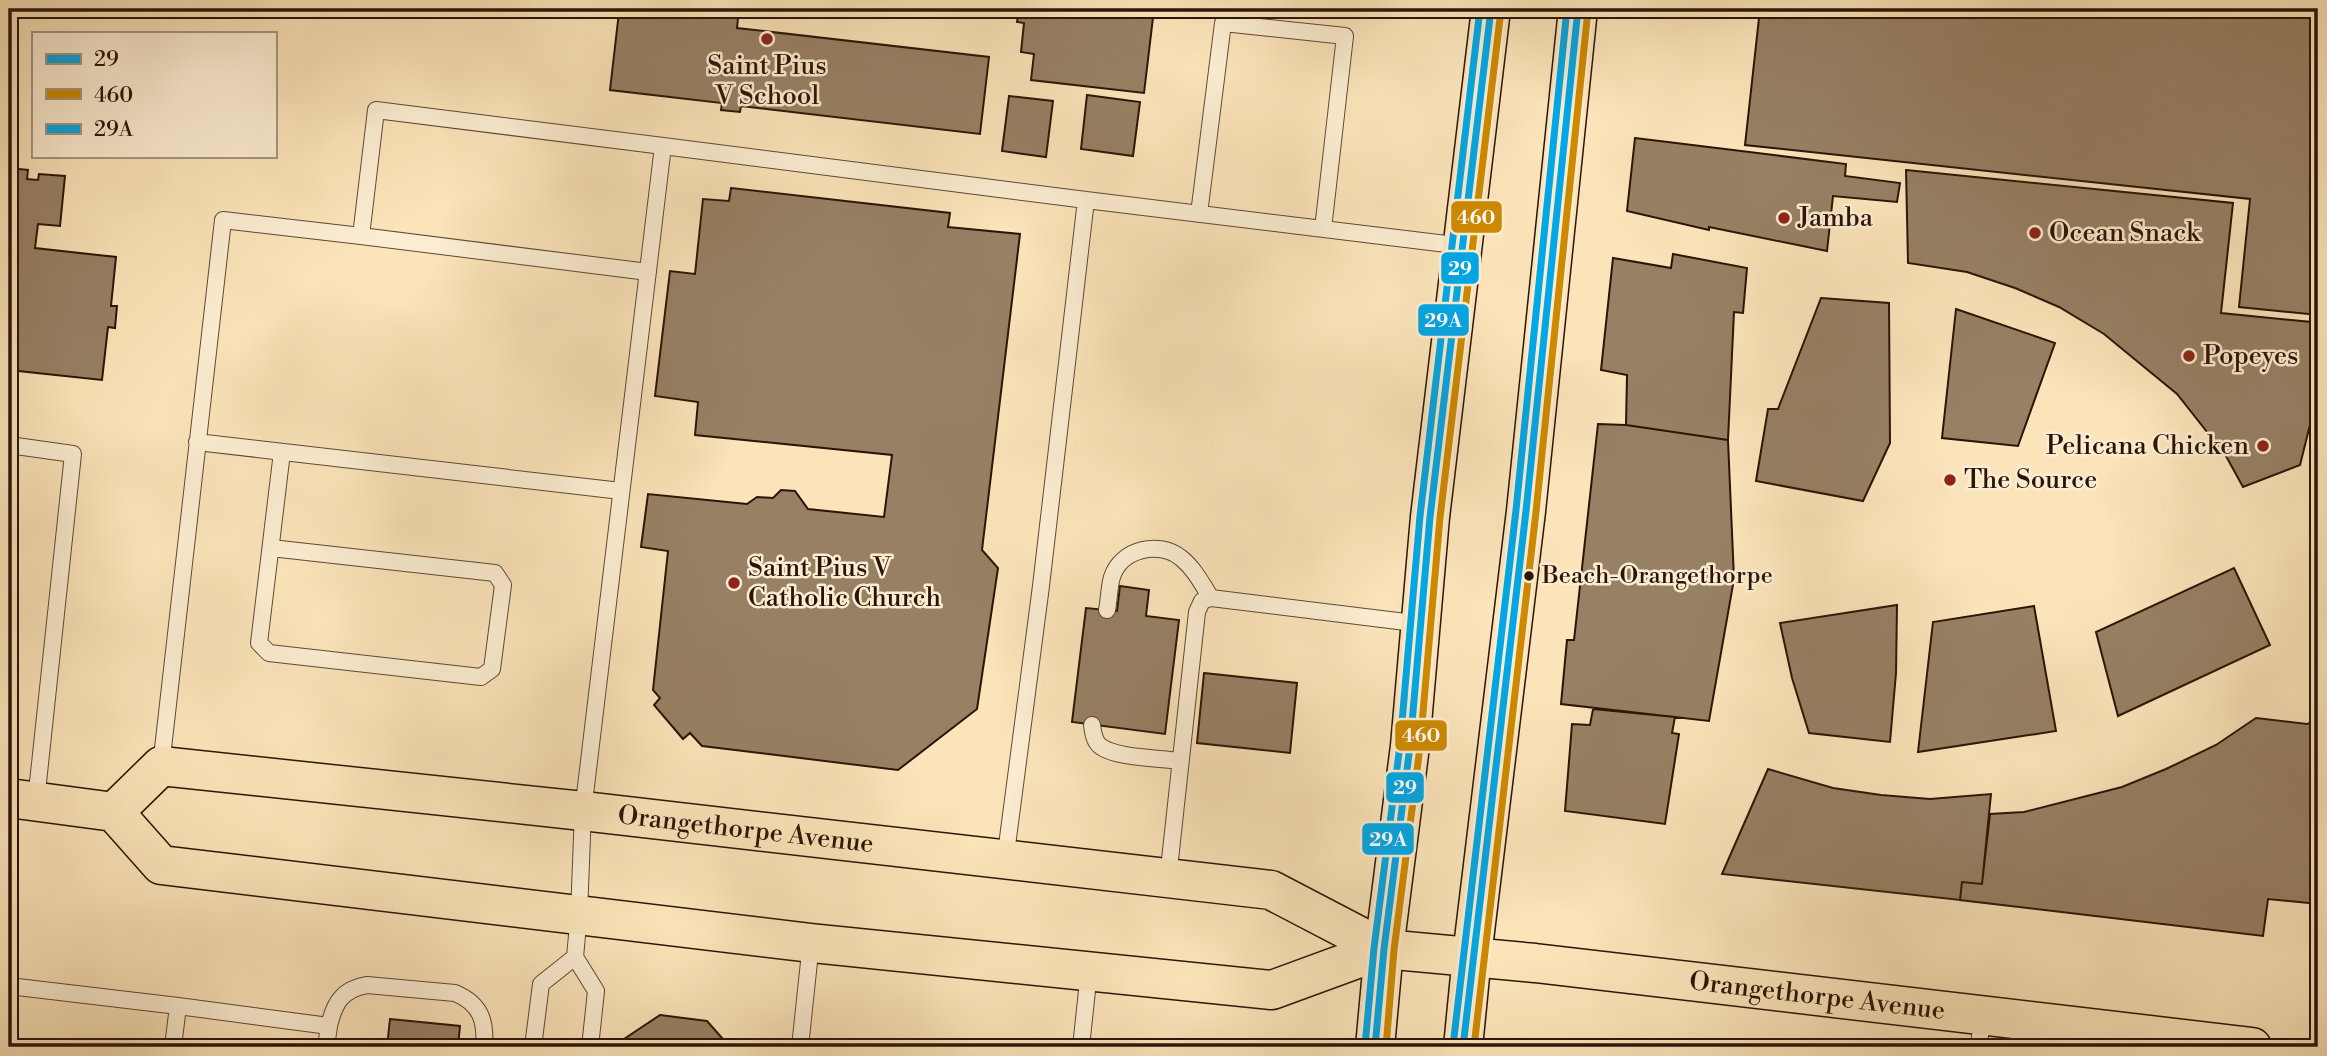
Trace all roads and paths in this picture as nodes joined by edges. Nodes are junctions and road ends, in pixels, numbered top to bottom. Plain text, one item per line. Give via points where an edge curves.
1 (1491, 9) edge
2 (1578, 9) edge
3 (663, 146) junction
4 (1086, 200) junction
5 (1199, 214) junction
6 (1323, 229) junction
7 (361, 236) junction
8 (1462, 246) junction
9 (648, 272) junction
10 (197, 442) junction
11 (9, 444) edge
12 (282, 452) junction
13 (621, 491) junction
14 (271, 548) junction
15 (1211, 598) junction
16 (1107, 610) dead end
17 (1422, 624) junction
18 (1092, 725) dead end
19 (1179, 761) junction
20 (161, 766) junction
21 (22, 800) edge
22 (583, 811) junction
23 (114, 812) junction
24 (1005, 861) junction
25 (1168, 879) junction
26 (579, 914) junction
27 (811, 943) junction
28 (1384, 949) junction
29 (1472, 956) junction
30 (575, 957) junction
31 (1089, 972) junction
32 (9, 986) edge
33 (178, 1006) junction
34 (329, 1026) junction
35 (1981, 1032) edge
36 (173, 1047) edge
37 (326, 1047) edge
38 (484, 1047) edge
39 (533, 1047) edge
40 (590, 1047) edge
41 (800, 1047) edge
42 (1081, 1047) edge
43 (1375, 1047) edge
44 (1463, 1047) edge
45 (2252, 1047) edge

1 - 8 main road
2 - 29 main road via 1526,511
3 - 4 lane
3 - 7 lane via 376,110
3 - 9 lane
4 - 5 lane
4 - 24 lane
5 - 6 lane
5 - 6 lane via 1223,23 1345,36
6 - 8 lane
7 - 9 lane
7 - 10 lane via 223,220
8 - 17 main road
9 - 13 lane
10 - 12 lane
10 - 20 lane
11 - 21 lane via 73,454
12 - 13 lane
12 - 14 lane
13 - 22 lane
14 - 14 lane via 260,643 269,653 481,677 492,669 503,585 495,573
15 - 16 lane via 1178,556 1154,548 1140,550 1119,565 1112,577
15 - 17 lane
15 - 19 lane via 1202,601 1197,612
17 - 28 main road
18 - 19 lane via 1095,740 1111,752
19 - 25 lane
20 - 22 main road, Orangethorpe Avenue
20 - 23 main road
21 - 23 main road
22 - 24 main road, Orangethorpe Avenue
22 - 26 lane
23 - 26 main road, Orangethorpe Avenue via 161,864
24 - 25 main road, Orangethorpe Avenue
25 - 28 main road, Orangethorpe Avenue via 1271,890
26 - 27 main road, Orangethorpe Avenue
26 - 30 lane
27 - 31 main road, Orangethorpe Avenue
27 - 41 lane
28 - 29 main road, Orangethorpe Avenue
28 - 31 main road, Orangethorpe Avenue via 1272,990
28 - 43 main road
29 - 35 main road, Orangethorpe Avenue
29 - 44 main road
30 - 39 lane via 541,984
30 - 40 lane via 596,991
31 - 42 lane
32 - 33 lane
33 - 34 lane
33 - 36 lane
34 - 37 lane
34 - 38 lane via 334,1005 358,986 455,993 481,1012
35 - 45 main road, Orangethorpe Avenue

